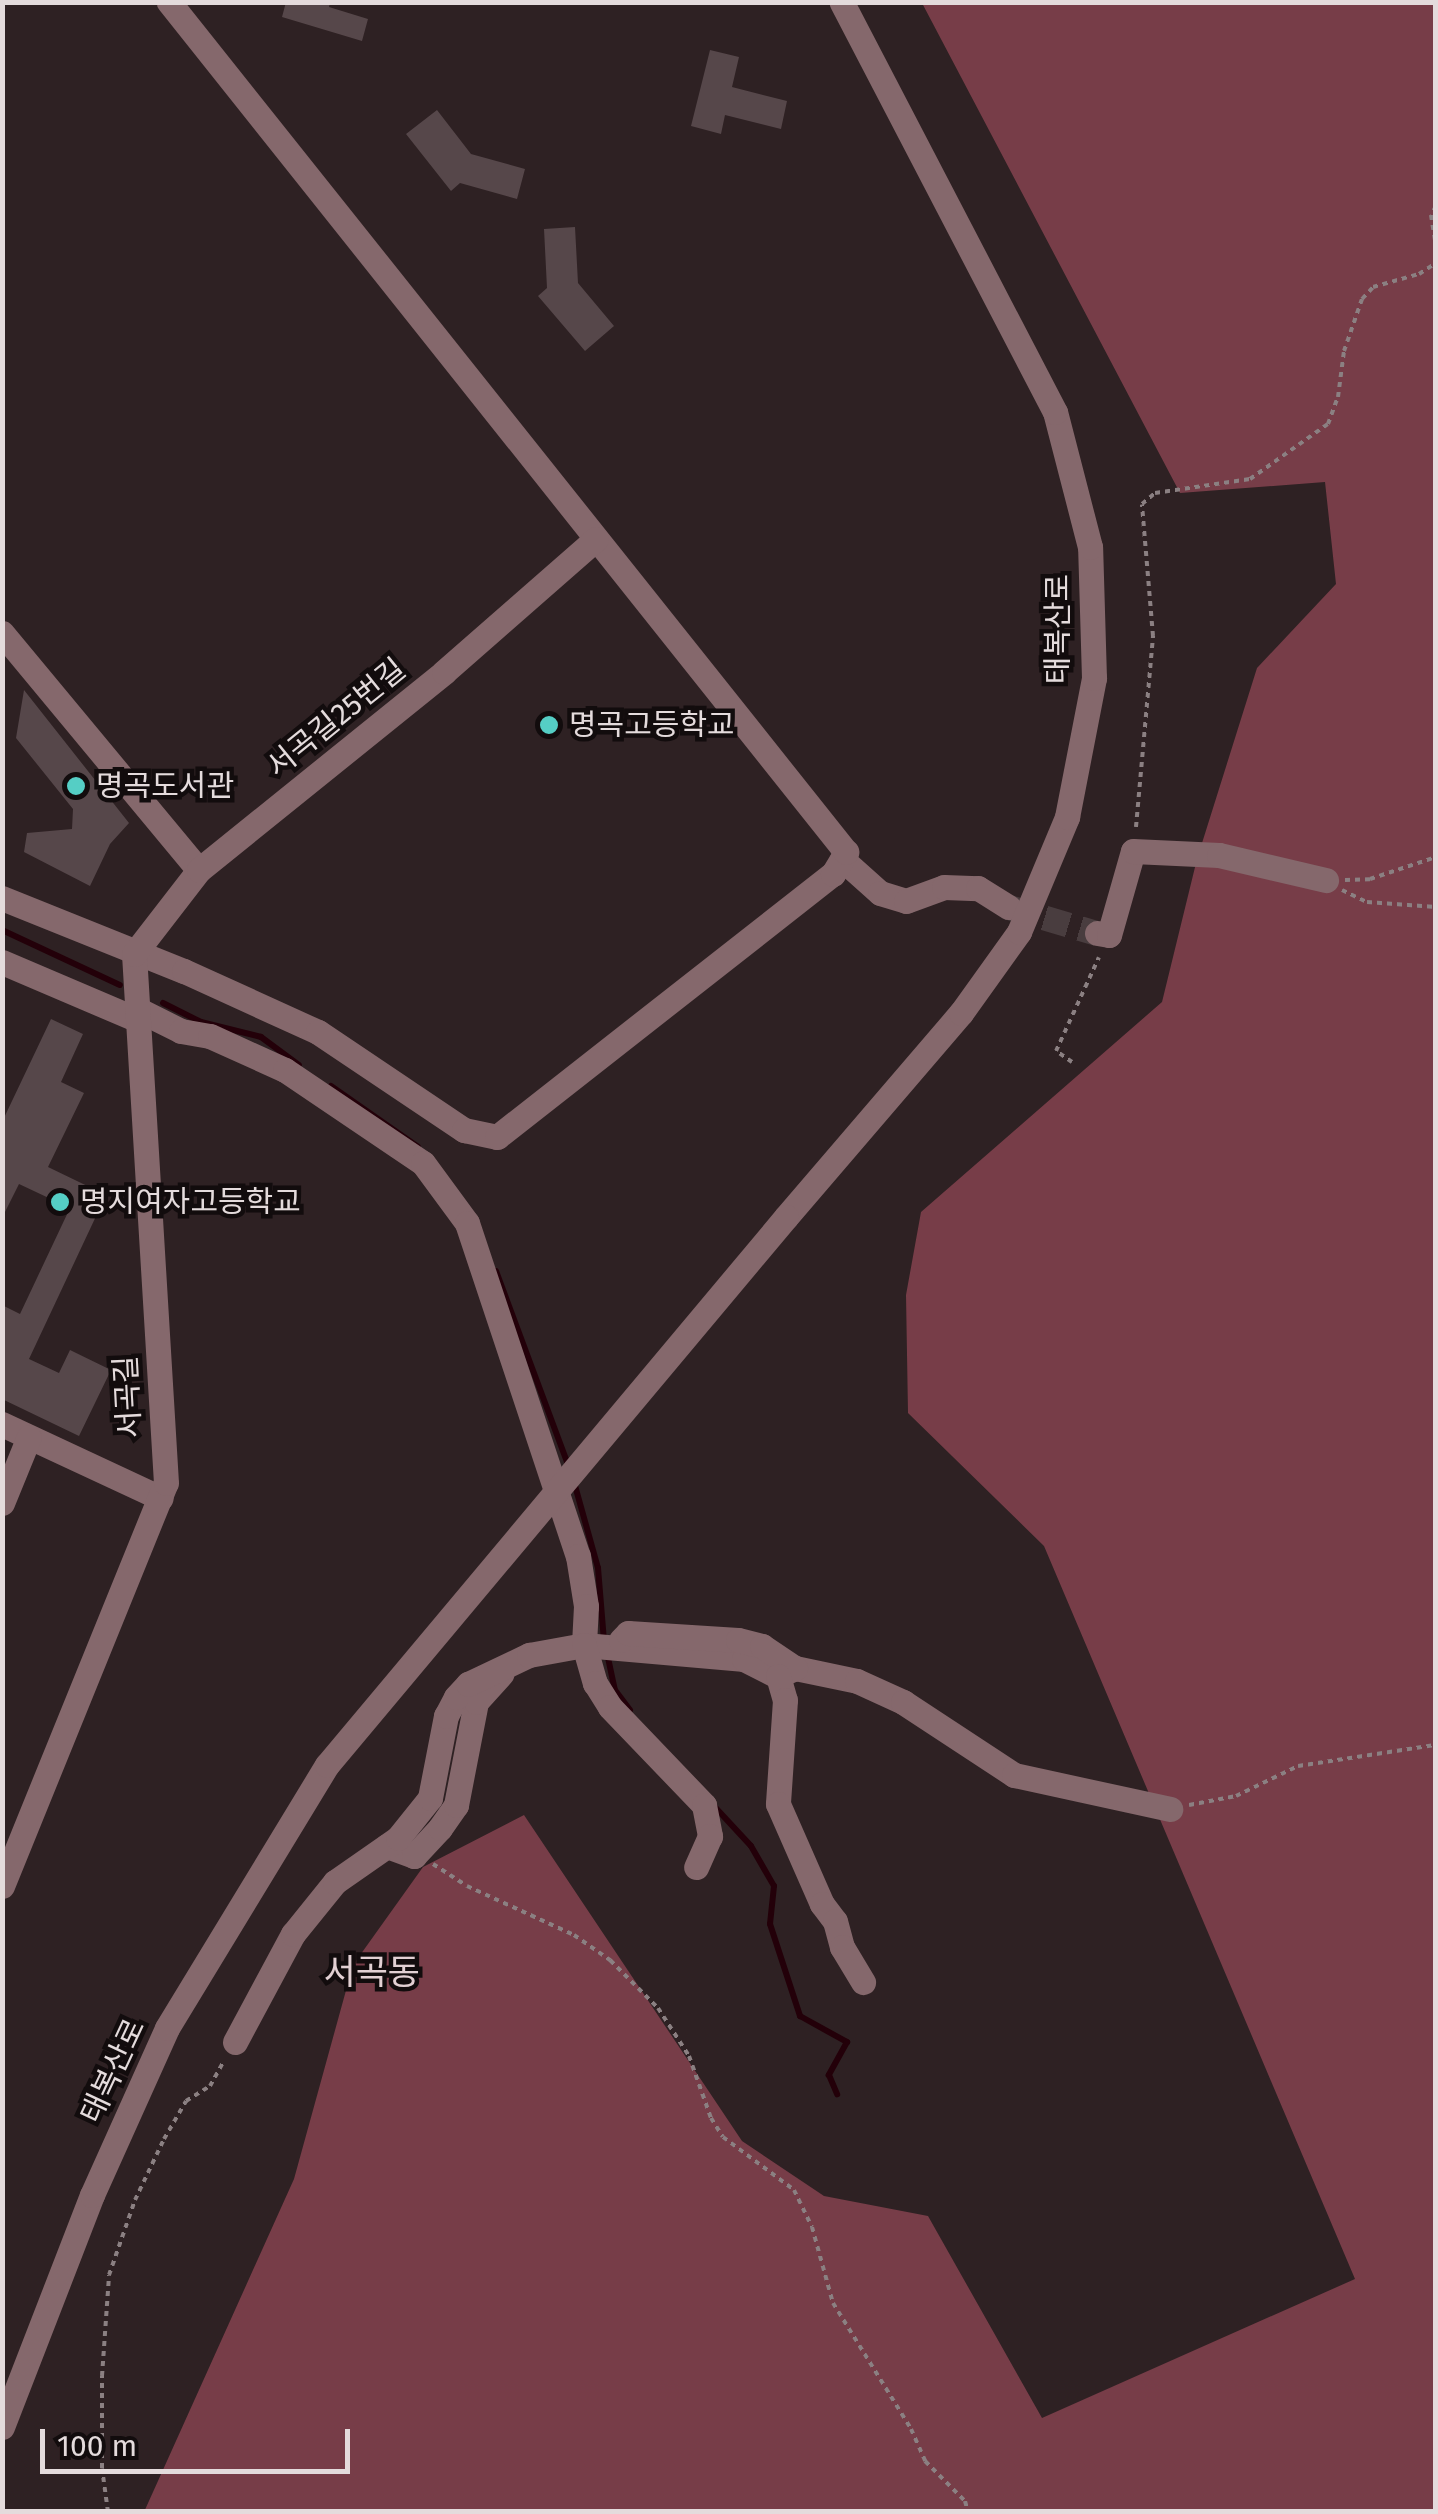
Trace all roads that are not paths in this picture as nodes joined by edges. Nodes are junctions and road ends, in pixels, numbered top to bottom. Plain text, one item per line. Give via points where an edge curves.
1 (168, 2) edge
2 (842, 2) edge
3 (596, 539) junction
4 (2, 633) edge
5 (842, 859) junction
6 (199, 870) junction
7 (1326, 880) road end
8 (2, 898) edge
9 (1009, 907) tunnel mouth
10 (1103, 934) road end
11 (134, 954) junction
12 (2, 962) edge
13 (138, 1014) junction
14 (2, 1424) edge
15 (30, 1438) junction
16 (161, 1498) junction
17 (2, 1502) edge
18 (584, 1645) junction
19 (511, 1662) junction
20 (786, 1672) junction
21 (1170, 1809) road end
22 (387, 1846) junction
23 (696, 1867) dead end
24 (2, 1886) edge
25 (863, 1982) dead end
26 (235, 2042) road end
27 (2, 2426) edge

1 - 3 street
2 - 27 street, 태복산로, bridge via 1055,412 1090,546 1094,678 1067,817 1019,932 962,1013 327,1765 167,2028 92,2195
3 - 5 street via 846,852
3 - 6 street, 서곡길25번길
4 - 6 street
5 - 9 street via 880,893 906,901 944,887 978,888
5 - 11 street via 833,874 497,1137 464,1130 318,1032
6 - 11 street, 서곡길25번길
7 - 10 street via 1219,855 1133,851
8 - 11 street
11 - 13 street
12 - 13 street
13 - 16 street, 서곡길 via 166,1483
13 - 18 street via 210,1036 285,1070 423,1163 467,1223 578,1556
14 - 15 street
15 - 16 street
15 - 17 street
16 - 24 street, 서곡길
18 - 19 street
18 - 20 street via 615,1648 628,1632 738,1640 762,1646
18 - 23 street via 610,1708 704,1805 710,1836
19 - 22 street via 456,1697 430,1798
19 - 22 street via 476,1702 456,1805 414,1856
20 - 21 street via 857,1680 904,1702 1014,1774
20 - 25 street via 778,1804
22 - 26 street via 334,1882 293,1934

